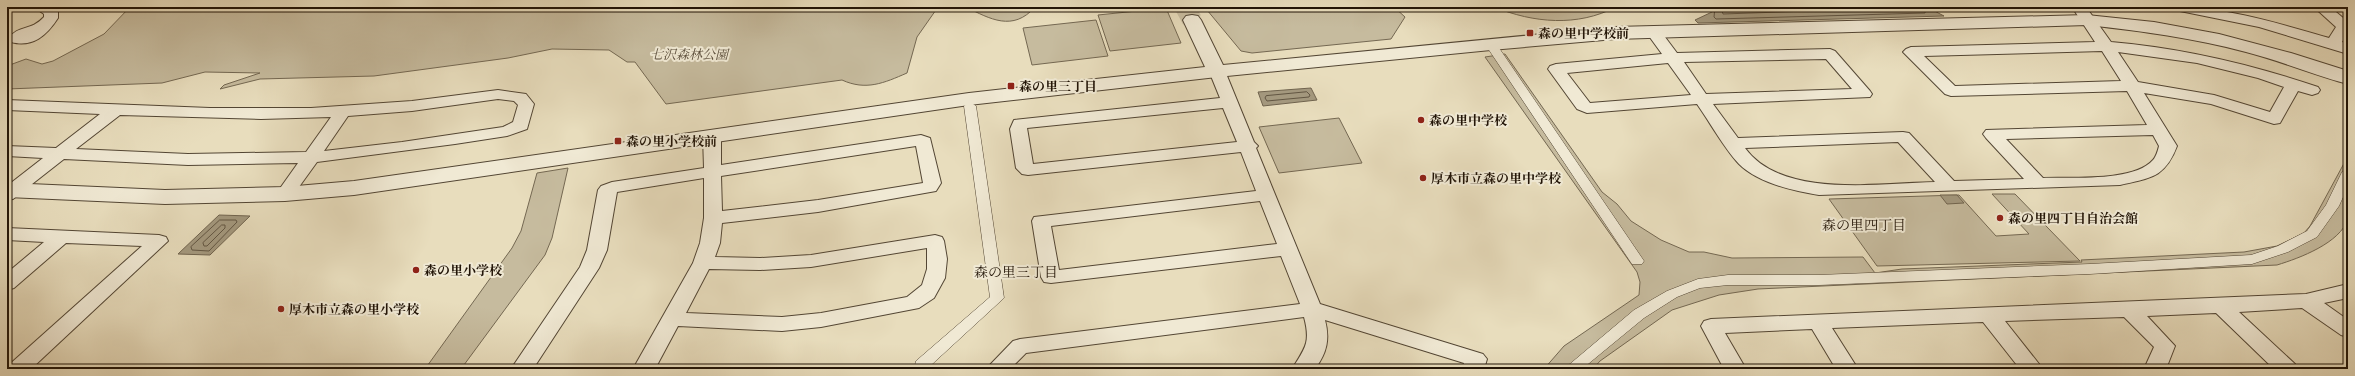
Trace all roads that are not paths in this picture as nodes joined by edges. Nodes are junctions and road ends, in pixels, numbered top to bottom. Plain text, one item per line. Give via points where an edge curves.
1 (41, 7) edge
2 (2180, 7) edge
3 (2242, 7) edge
4 (2320, 7) edge
5 (2083, 14) edge
6 (1192, 20) tunnel mouth
7 (2262, 23) junction
8 (1654, 32) junction
9 (11, 40) edge
10 (1492, 44) junction
11 (2333, 44) junction
12 (2106, 46) junction
13 (2348, 49) edge
14 (1673, 58) junction
15 (1217, 71) junction
16 (2348, 78) edge
17 (2291, 83) junction
18 (2132, 86) junction
19 (2312, 90) dead end
20 (1701, 99) junction
21 (1230, 102) junction
22 (7, 105) edge
23 (970, 106) dead end
24 (118, 109) junction
25 (343, 112) junction
26 (2160, 130) junction
27 (712, 136) junction
28 (1732, 143) junction
29 (1249, 146) junction
30 (7, 152) edge
31 (60, 154) junction
32 (313, 157) junction
33 (712, 171) junction
34 (2348, 172) edge
35 (2038, 183) junction
36 (1948, 188) junction
37 (9, 192) edge
38 (285, 194) junction
39 (1267, 195) junction
40 (713, 218) junction
41 (7, 234) edge
42 (62, 236) junction
43 (1288, 249) junction
44 (1637, 261) dead end
45 (703, 263) junction
46 (7, 283) edge
47 (2348, 291) edge
48 (2306, 301) junction
49 (2221, 306) junction
50 (1312, 309) junction
51 (2129, 310) junction
52 (1988, 314) junction
53 (672, 319) junction
54 (1817, 321) junction
55 (2348, 330) edge
56 (18, 369) edge
57 (522, 369) edge
58 (644, 369) edge
59 (922, 369) edge
60 (997, 369) edge
61 (1303, 369) edge
62 (1473, 369) edge
63 (1572, 369) edge
64 (1735, 369) edge
65 (1847, 369) edge
66 (2032, 369) edge
67 (2155, 369) edge
68 (2287, 369) edge

1 - 9 street via 52,12 51,18 41,29 24,32
2 - 7 street
3 - 7 street
4 - 11 street via 2344,26
5 - 8 street
5 - 12 street
5 - 16 street via 2213,38 2287,57
6 - 15 street
7 - 11 street
8 - 10 street
8 - 14 street
10 - 15 street
10 - 44 street
11 - 13 street
12 - 17 street via 2180,54 2220,62
12 - 18 street
12 - 18 street via 1911,52 1951,91
14 - 20 street
14 - 20 street via 1556,69 1587,108
14 - 20 street via 1830,54 1864,94
15 - 21 street
15 - 27 street via 970,100
17 - 18 street via 2293,86 2274,119 2214,100
17 - 19 street
18 - 26 street
20 - 28 street
21 - 29 street
21 - 29 street via 1020,124 1018,129 1025,168 1028,170
22 - 24 street
23 - 59 street via 979,177 990,230 997,298 921,365
24 - 25 street via 251,114
24 - 31 street
25 - 32 street
25 - 32 street via 502,94 520,97 526,104 521,125 507,131 379,151
26 - 35 street via 2168,146 2162,162 2149,172 2120,180
26 - 35 street via 1992,134
27 - 33 street
27 - 38 street via 354,188
28 - 36 street via 1746,161 1769,175 1793,185 1819,190
28 - 36 street via 1903,137
29 - 39 street
30 - 31 street
31 - 32 street via 203,160
31 - 37 street
32 - 38 street
33 - 40 street
33 - 40 street via 921,140 932,183 930,187 818,206
33 - 57 street via 612,187 607,190 597,250 589,268
34 - 63 street via 2332,206 2312,234 2252,259 2090,269 1819,280 1728,280 1698,284 1672,294 1638,314
35 - 36 street
37 - 38 street via 165,197
39 - 43 street
39 - 43 street via 1041,221 1051,277
40 - 45 street via 710,243
41 - 42 street
42 - 46 street
42 - 56 street via 159,241
43 - 50 street
45 - 53 street
45 - 53 street via 760,264 810,261 935,241 939,258 937,273 929,290 922,299 912,303 821,320 782,324
47 - 48 street
48 - 49 street
48 - 55 street
49 - 51 street
49 - 68 street
50 - 60 street via 1020,346
50 - 61 street via 1319,331 1318,345 1312,359
50 - 62 street via 1476,359
51 - 52 street
51 - 67 street via 2165,346
52 - 54 street
52 - 66 street
53 - 58 street
54 - 64 street via 1711,326
54 - 65 street

